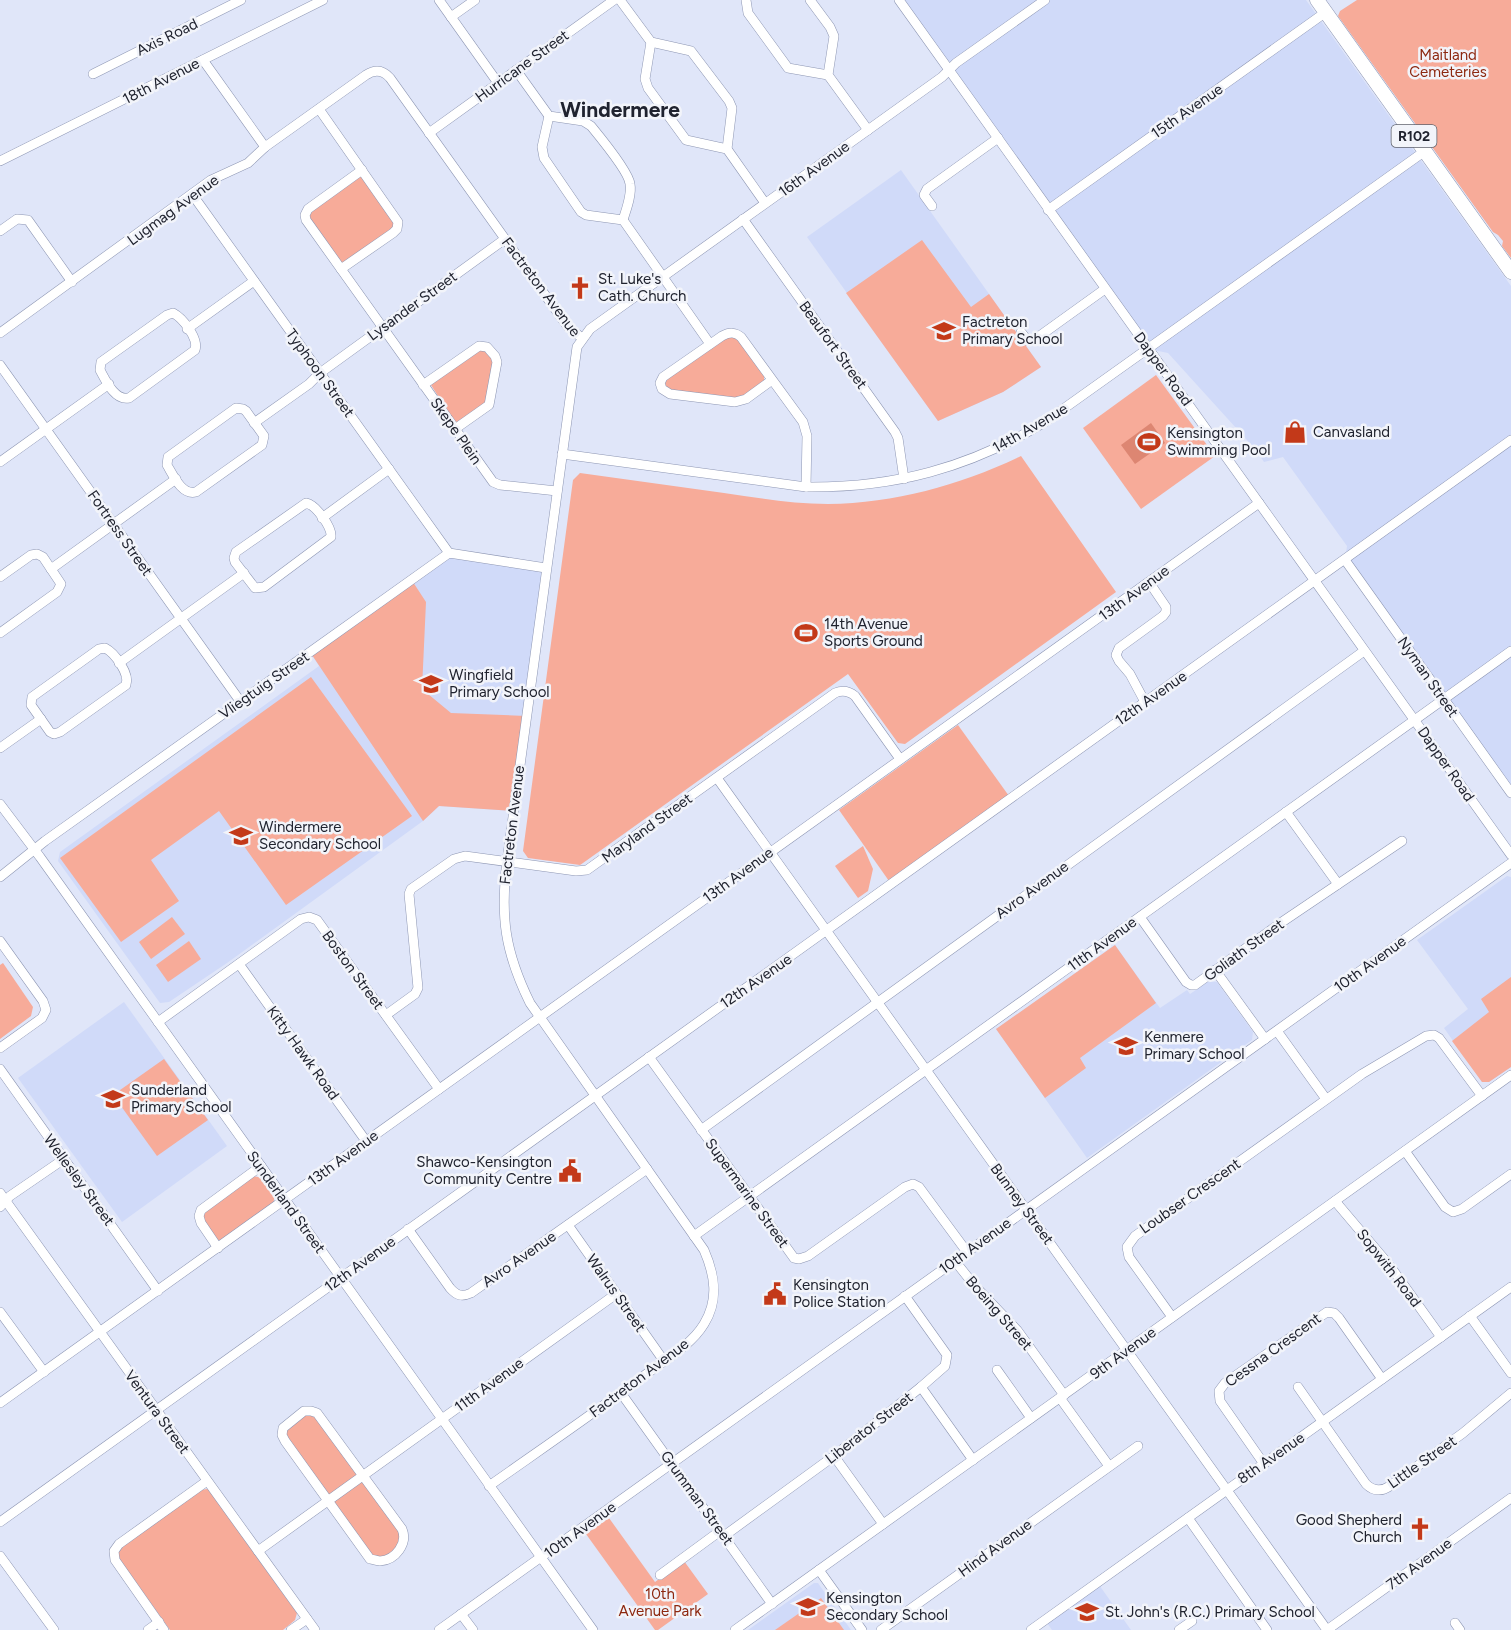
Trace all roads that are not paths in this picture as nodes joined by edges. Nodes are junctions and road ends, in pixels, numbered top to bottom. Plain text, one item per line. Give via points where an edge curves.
1 (241, 0) edge
2 (323, 0) edge
3 (439, 0) edge
4 (476, 0) edge
5 (614, 0) edge
6 (620, 0) edge
7 (746, 0) edge
8 (810, 0) edge
9 (899, 0) edge
10 (1045, 0) edge
11 (1317, 0) edge
12 (1326, 12) junction
13 (451, 17) junction
14 (651, 42) junction
15 (204, 60) junction
16 (516, 70) junction
17 (949, 70) junction
18 (377, 71) joint
19 (93, 74) dead end
20 (828, 75) junction
21 (498, 83) junction
22 (319, 109) junction
23 (549, 116) junction
24 (868, 130) junction
25 (429, 133) junction
26 (998, 138) junction
27 (264, 147) junction
28 (727, 149) junction
29 (1425, 151) junction
30 (0, 162) edge
31 (362, 170) junction
32 (192, 194) junction
33 (765, 203) junction
34 (932, 206) dead end
35 (1048, 210) junction
36 (743, 219) junction
37 (623, 220) junction
38 (0, 231) edge
39 (505, 239) junction
40 (341, 269) junction
41 (1511, 272) edge
42 (663, 277) junction
43 (254, 281) junction
44 (72, 282) junction
45 (1105, 289) junction
46 (382, 327) junction
47 (187, 329) junction
48 (1021, 332) dead end
49 (0, 333) edge
50 (582, 338) junction
51 (710, 344) junction
52 (1148, 349) junction
53 (0, 365) edge
54 (320, 373) junction
55 (772, 380) junction
56 (109, 384) junction
57 (423, 385) junction
58 (254, 423) junction
59 (46, 429) junction
60 (455, 429) junction
61 (1511, 440) edge
62 (562, 454) junction
63 (0, 462) edge
64 (389, 469) junction
65 (176, 479) junction
66 (904, 479) junction
67 (806, 486) junction
68 (557, 491) junction
69 (1259, 503) junction
70 (322, 518) junction
71 (113, 524) junction
72 (449, 553) junction
73 (1345, 560) junction
74 (546, 568) junction
75 (51, 569) junction
76 (244, 573) junction
77 (0, 577) edge
78 (1149, 582) junction
79 (1315, 582) junction
80 (181, 618) junction
81 (0, 633) edge
82 (1364, 651) junction
83 (1511, 651) edge
84 (119, 663) junction
85 (1444, 700) junction
86 (240, 701) junction
87 (1145, 702) junction
88 (41, 719) junction
89 (1415, 720) junction
90 (0, 748) edge
91 (900, 759) junction
92 (717, 778) junction
93 (1511, 794) edge
94 (0, 804) edge
95 (1286, 812) junction
96 (1402, 841) dead end
97 (34, 850) junction
98 (770, 852) junction
99 (1511, 855) edge
100 (507, 861) junction
101 (1511, 863) edge
102 (0, 877) edge
103 (1338, 884) junction
104 (1140, 917) junction
105 (826, 931) junction
106 (0, 940) edge
107 (239, 964) junction
108 (1215, 970) junction
109 (878, 1002) junction
110 (386, 1015) junction
111 (539, 1018) junction
112 (158, 1022) junction
113 (1277, 1031) junction
114 (1265, 1039) junction
115 (0, 1048) edge
116 (649, 1058) junction
117 (0, 1070) edge
118 (926, 1070) junction
119 (1511, 1075) edge
120 (439, 1089) junction
121 (594, 1095) junction
122 (1482, 1096) junction
123 (1326, 1099) junction
124 (701, 1130) junction
125 (366, 1141) junction
126 (1406, 1150) junction
127 (64, 1159) junction
128 (261, 1166) junction
129 (647, 1169) junction
130 (1511, 1174) edge
131 (749, 1196) junction
132 (2, 1200) edge
133 (285, 1200) junction
134 (1335, 1201) junction
135 (1027, 1209) junction
136 (568, 1225) junction
137 (408, 1229) junction
138 (694, 1236) junction
139 (219, 1248) junction
140 (967, 1252) junction
141 (955, 1261) junction
142 (341, 1278) junction
143 (1511, 1287) edge
144 (158, 1291) junction
145 (616, 1294) junction
146 (905, 1296) junction
147 (0, 1312) edge
148 (1470, 1316) junction
149 (1172, 1317) junction
150 (100, 1332) junction
151 (1441, 1337) junction
152 (1127, 1349) junction
153 (664, 1361) junction
154 (997, 1370) dead end
155 (44, 1372) junction
156 (1511, 1374) edge
157 (1382, 1379) junction
158 (921, 1387) junction
159 (1298, 1387) dead end
160 (621, 1393) junction
161 (1511, 1393) edge
162 (1062, 1396) junction
163 (0, 1403) edge
164 (156, 1410) junction
165 (1031, 1418) junction
166 (442, 1419) junction
167 (1323, 1422) junction
168 (1138, 1446) dead end
169 (834, 1456) junction
170 (973, 1460) junction
171 (672, 1464) junction
172 (1264, 1464) junction
173 (1109, 1466) junction
174 (362, 1476) junction
175 (207, 1481) junction
176 (489, 1486) junction
177 (1227, 1490) junction
178 (1511, 1498) edge
179 (328, 1500) junction
180 (1188, 1518) junction
181 (0, 1522) edge
182 (884, 1524) junction
183 (722, 1533) junction
184 (258, 1551) junction
185 (0, 1556) edge
186 (541, 1557) junction
187 (819, 1570) junction
188 (660, 1575) dead end
189 (772, 1604) junction
190 (461, 1614) junction
191 (307, 1619) junction
192 (1192, 1621) dead end
193 (162, 1626) edge
194 (54, 1630) edge
195 (148, 1630) edge
196 (291, 1630) edge
197 (315, 1630) edge
198 (439, 1630) edge
199 (472, 1630) edge
200 (592, 1630) edge
201 (735, 1630) edge
202 (862, 1630) edge
203 (881, 1630) edge
204 (1031, 1630) edge
205 (1179, 1630) edge
206 (1267, 1630) edge
207 (1327, 1630) edge

1 - 19 street, Axis Road
2 - 15 street, 18th Avenue
3 - 13 street
4 - 13 street
5 - 16 street, Hurricane Street
6 - 14 street
7 - 20 street via 748,13 788,68
8 - 20 street via 834,36
9 - 17 street, Dapper Road
10 - 17 street, 16th Avenue
11 - 12 main road, R102
12 - 29 main road, R102
12 - 35 street, 15th Avenue
13 - 21 street
14 - 28 street via 691,51 729,101 732,108
14 - 28 street via 645,79 648,88 686,140
15 - 27 street
15 - 30 street, 18th Avenue
16 - 21 street, Hurricane Street
16 - 23 street
17 - 24 street, 16th Avenue
17 - 26 street, Dapper Road
18 - 22 street, Lugmag Avenue
18 - 25 street, Factreton Avenue via 387,75
20 - 24 street
21 - 25 street, Hurricane Street
22 - 27 street, Lugmag Avenue
22 - 31 street
23 - 37 street via 587,123 609,150 630,180
23 - 37 street via 542,147 544,158 581,212
24 - 33 street, 16th Avenue
25 - 39 street, Factreton Avenue
26 - 34 street via 927,189 924,195
26 - 35 street, Dapper Road
27 - 32 street, Lugmag Avenue via 248,163
28 - 33 street
29 - 41 main road, R102
29 - 52 street, 14th Avenue
31 - 40 street, Skepe Plein via 305,214
31 - 40 street via 396,216 398,226
32 - 43 street, Typhoon Street
32 - 44 street, Lugmag Avenue
33 - 36 street, 16th Avenue
35 - 45 street, Dapper Road
36 - 42 street, 16th Avenue
36 - 66 street, Beaufort Street via 895,432
37 - 42 street
38 - 44 street via 17,219 28,220
39 - 46 street, Lysander Street
39 - 50 street, Factreton Avenue via 568,327
40 - 46 street, Skepe Plein
42 - 50 street, 16th Avenue
42 - 51 street
43 - 47 street
43 - 54 street, Typhoon Street
44 - 49 street, Lugmag Avenue
45 - 48 street via 1034,340 1028,341
45 - 52 street, Dapper Road
46 - 54 street, Lysander Street
46 - 57 street, Skepe Plein
47 - 56 street via 196,342 195,350 129,398 118,397
47 - 56 street via 177,315 167,315 101,362 100,370
50 - 62 street, Factreton Avenue via 576,351
51 - 55 street via 728,333 736,333
51 - 55 street via 663,377 660,383 665,392 741,402
52 - 66 street, 14th Avenue via 1014,440 952,466
52 - 69 street, Dapper Road
53 - 59 street, Fortress Street
54 - 58 street, Lysander Street
54 - 64 street, Typhoon Street
55 - 67 street via 802,422 807,436
56 - 59 street
57 - 60 street, Skepe Plein
57 - 60 street via 478,346 487,347 495,356 489,405
58 - 65 street via 264,436 262,444 196,492 186,492
58 - 65 street via 246,411 234,409 168,457 167,465
59 - 63 street
59 - 71 street, Fortress Street
60 - 68 street, Skepe Plein via 495,484
61 - 73 street, 12th Avenue
62 - 67 street, 14th Avenue
62 - 68 street, Factreton Avenue
64 - 70 street
64 - 72 street, Typhoon Street
65 - 71 street
66 - 67 street, 14th Avenue via 842,487
68 - 74 street, Factreton Avenue
69 - 78 street, 13th Avenue
69 - 79 street, Dapper Road
70 - 76 street via 331,531 328,541 262,588 254,587
70 - 76 street via 312,504 304,503 237,550 234,560
71 - 75 street
71 - 80 street, Fortress Street
72 - 74 street
72 - 86 street, Vliegtuig Street
73 - 79 street, 12th Avenue
73 - 85 street, Nyman Street
74 - 100 street, Factreton Avenue
75 - 77 street via 41,555 35,554
75 - 81 street via 60,582 59,590
76 - 80 street
78 - 87 street via 1166,607 1165,615 1119,648 1116,655
78 - 91 street, 13th Avenue
79 - 82 street, Dapper Road
79 - 87 street, 12th Avenue
80 - 84 street
80 - 86 street, Fortress Street
82 - 89 street, Dapper Road
82 - 109 street, Avro Avenue
83 - 85 street, 11th Avenue
84 - 88 street via 128,681 116,693 58,733 50,732
84 - 88 street via 109,650 100,648 34,696 31,703
85 - 89 street, 11th Avenue
85 - 93 street, Nyman Street
86 - 97 street, Vliegtuig Street
87 - 105 street, 12th Avenue
88 - 90 street
89 - 95 street, 11th Avenue
89 - 99 street, Dapper Road
91 - 92 street, Maryland Street via 855,696 841,691
91 - 98 street, 13th Avenue
92 - 98 street, Bunney Street
92 - 100 street, Maryland Street via 587,870
94 - 97 street, Sunderland Street
95 - 103 street
95 - 104 street, 11th Avenue
96 - 103 street, Goliath Street
97 - 102 street, Vliegtuig Street
97 - 112 street, Sunderland Street
98 - 105 street, Bunney Street
98 - 111 street, 13th Avenue
100 - 110 street, Maryland Street via 459,857 411,889 408,900 418,988
100 - 111 street, Factreton Avenue via 503,914 508,946 523,989
101 - 113 street, 10th Avenue
103 - 108 street, Goliath Street
104 - 108 street, Goliath Street via 1188,984 1197,984
104 - 118 street, 11th Avenue
105 - 109 street, Bunney Street
105 - 116 street, 12th Avenue
106 - 115 street via 46,1010
107 - 110 street, Boston Street via 309,916 317,920
107 - 112 street, Boston Street
107 - 125 street, Kitty Hawk Road
108 - 114 street
109 - 118 street, Bunney Street
109 - 124 street, Avro Avenue
110 - 120 street, Boston Street
111 - 120 street, 13th Avenue
111 - 121 street, Factreton Avenue
112 - 128 street, Sunderland Street
113 - 114 street, 10th Avenue
113 - 123 street
114 - 135 street, 10th Avenue
116 - 121 street, 12th Avenue
116 - 124 street, Supermarine Street
117 - 127 street, Wellesley Street
118 - 131 street, 11th Avenue
118 - 135 street, Bunney Street
119 - 122 street, 9th Avenue
120 - 125 street, 13th Avenue
121 - 129 street, Factreton Avenue
121 - 137 street, 12th Avenue
122 - 123 street, Loubser Crescent via 1442,1040 1431,1035
122 - 126 street, 9th Avenue
123 - 149 street, Loubser Crescent via 1130,1240 1129,1257
124 - 131 street, Supermarine Street
125 - 133 street, 13th Avenue
126 - 130 street via 1445,1207 1453,1212
126 - 134 street, 9th Avenue
127 - 132 street
127 - 144 street, Wellesley Street
128 - 133 street, Sunderland Street
128 - 139 street via 201,1209 201,1223
129 - 136 street, Avro Avenue
129 - 138 street, Factreton Avenue
131 - 138 street, 11th Avenue
131 - 140 street, Supermarine Street via 789,1252 799,1259 905,1187 917,1185
132 - 150 street, Ventura Street
133 - 139 street, 13th Avenue
133 - 142 street, Sunderland Street
134 - 149 street, 9th Avenue
134 - 151 street, Sopwith Road via 1390,1266
135 - 140 street, 10th Avenue
135 - 152 street, Bunney Street
136 - 137 street, Avro Avenue via 464,1296 450,1288
136 - 145 street, Walrus Street
137 - 142 street, 12th Avenue
138 - 153 street, Factreton Avenue via 709,1262 713,1301 697,1335
139 - 144 street, 13th Avenue
140 - 141 street, 10th Avenue
141 - 146 street, 10th Avenue
141 - 162 street, Boeing Street via 1017,1330
142 - 164 street, 12th Avenue
142 - 166 street, Sunderland Street
143 - 148 street, 8th Avenue
144 - 150 street, 13th Avenue
145 - 153 street, Walrus Street
145 - 166 street, 11th Avenue
146 - 158 street, Liberator Street via 947,1355 945,1365
146 - 171 street, 10th Avenue
147 - 155 street
148 - 151 street, 8th Avenue
148 - 156 street
149 - 152 street, 9th Avenue
150 - 155 street, 13th Avenue
150 - 164 street, Ventura Street
151 - 157 street, 8th Avenue
152 - 162 street, 9th Avenue
152 - 177 street, Bunney Street
153 - 160 street, Factreton Avenue
154 - 165 street
155 - 163 street, 13th Avenue
157 - 167 street, 8th Avenue
157 - 172 street, Cessna Crescent via 1331,1312 1320,1315 1222,1385 1221,1404
158 - 169 street, Liberator Street
158 - 170 street
159 - 167 street, Little Street
160 - 171 street, Grumman Street
160 - 176 street, Factreton Avenue
161 - 167 street, Little Street via 1383,1490 1369,1486
162 - 165 street, 9th Avenue
162 - 173 street
164 - 175 street, Ventura Street
164 - 181 street, 12th Avenue
165 - 170 street, 9th Avenue
166 - 174 street, 11th Avenue
166 - 176 street, Sunderland Street
167 - 172 street, 8th Avenue
168 - 173 street, Hind Avenue
169 - 182 street
169 - 183 street, Liberator Street
170 - 182 street, 9th Avenue
171 - 183 street, Grumman Street
171 - 186 street, 10th Avenue
172 - 177 street, 8th Avenue
173 - 203 street, Hind Avenue
174 - 179 street, 11th Avenue
174 - 179 street via 404,1533 404,1544 394,1554 380,1561 370,1559
174 - 179 street via 317,1413 308,1411 297,1416 283,1428 282,1435
175 - 184 street, Ventura Street
175 - 193 street via 114,1551 115,1560
176 - 186 street, Sunderland Street
177 - 180 street, 8th Avenue
177 - 207 street, Bunney Street
178 - 207 street, 7th Avenue
179 - 184 street, 11th Avenue
180 - 204 street, 8th Avenue
180 - 206 street
182 - 187 street, 9th Avenue
183 - 188 street, Liberator Street
183 - 189 street, Grumman Street
184 - 191 street, Ventura Street
185 - 194 street
186 - 190 street, 10th Avenue
186 - 200 street, Sunderland Street
187 - 189 street, 9th Avenue
187 - 202 street
189 - 201 street, 9th Avenue
190 - 198 street, 10th Avenue
190 - 199 street
191 - 196 street
191 - 197 street, Ventura Street
192 - 205 street
193 - 195 street

